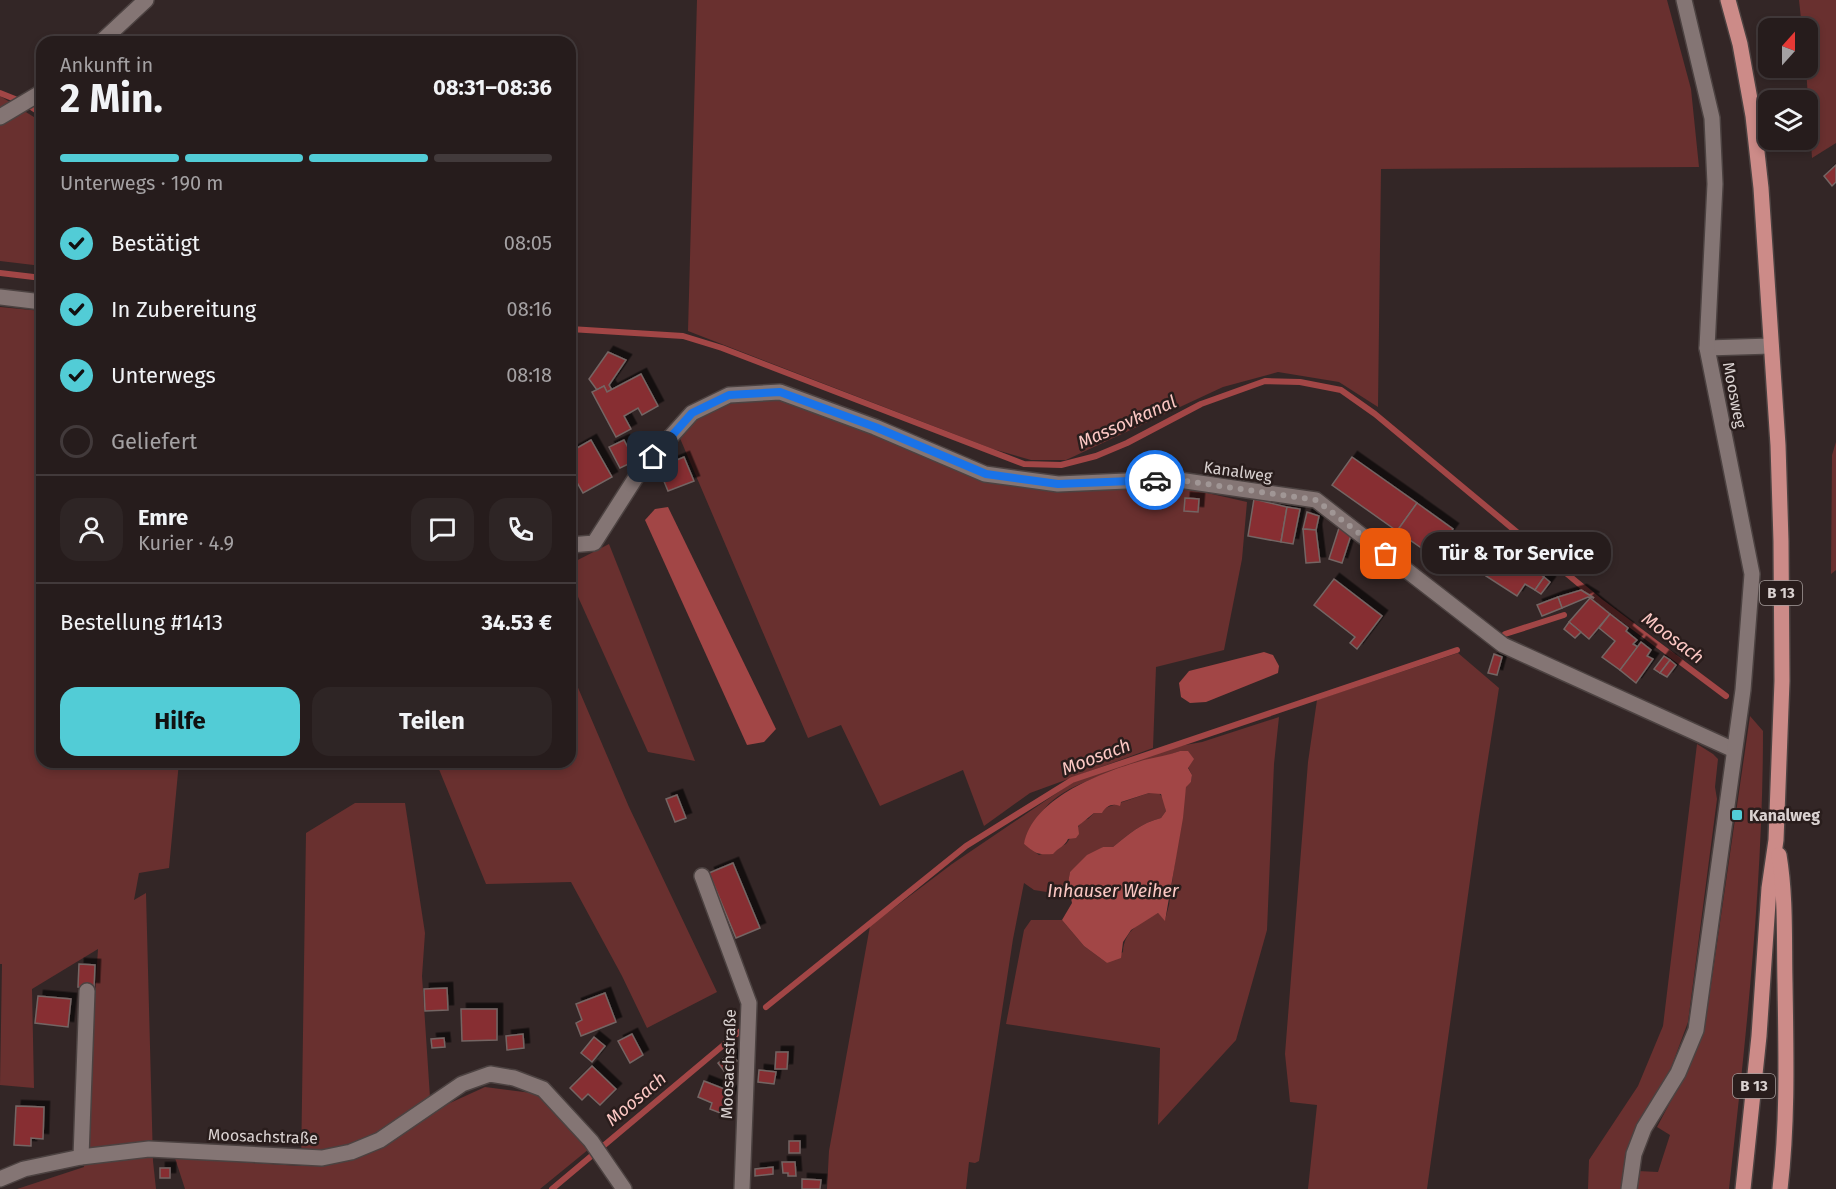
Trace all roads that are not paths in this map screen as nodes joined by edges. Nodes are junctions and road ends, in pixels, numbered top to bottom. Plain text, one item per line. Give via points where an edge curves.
1 (146, 0) edge
2 (1684, 0) edge
3 (1728, 0) edge
4 (107, 36) edge
5 (36, 96) edge
6 (0, 117) edge
7 (0, 297) edge
8 (36, 301) edge
9 (1771, 346) junction
10 (1707, 348) junction
11 (576, 544) edge
12 (1734, 750) junction
13 (1776, 840) junction
14 (702, 876) dead end
15 (87, 991) dead end
16 (81, 1156) junction
17 (0, 1179) edge
18 (624, 1189) edge
19 (742, 1189) edge
20 (1629, 1189) edge
21 (1743, 1189) edge
22 (1780, 1189) edge

1 - 4 street
2 - 10 street, Moosweg via 1712,118 1715,184
3 - 9 main road, B 13 via 1753,117
5 - 6 street
7 - 8 street
9 - 10 street
9 - 13 main road, B 13 via 1781,553 1782,681
10 - 12 street, Moosweg via 1752,574
11 - 12 street, Kanalweg via 594,543 640,471 692,413 729,395 780,392 986,474 1058,484 1172,479 1316,500 1503,645
12 - 20 street, Moosweg via 1696,1030 1678,1073 1644,1128 1634,1154
13 - 21 main road, B 13
13 - 22 main road, B 13 via 1782,873 1786,1025
14 - 19 street, Moosachstraße via 749,1004
15 - 16 street
16 - 17 street, Moosachstraße via 24,1169
16 - 18 street, Moosachstraße via 149,1149 322,1158 342,1154 380,1140 462,1084 490,1074 543,1089 591,1141

